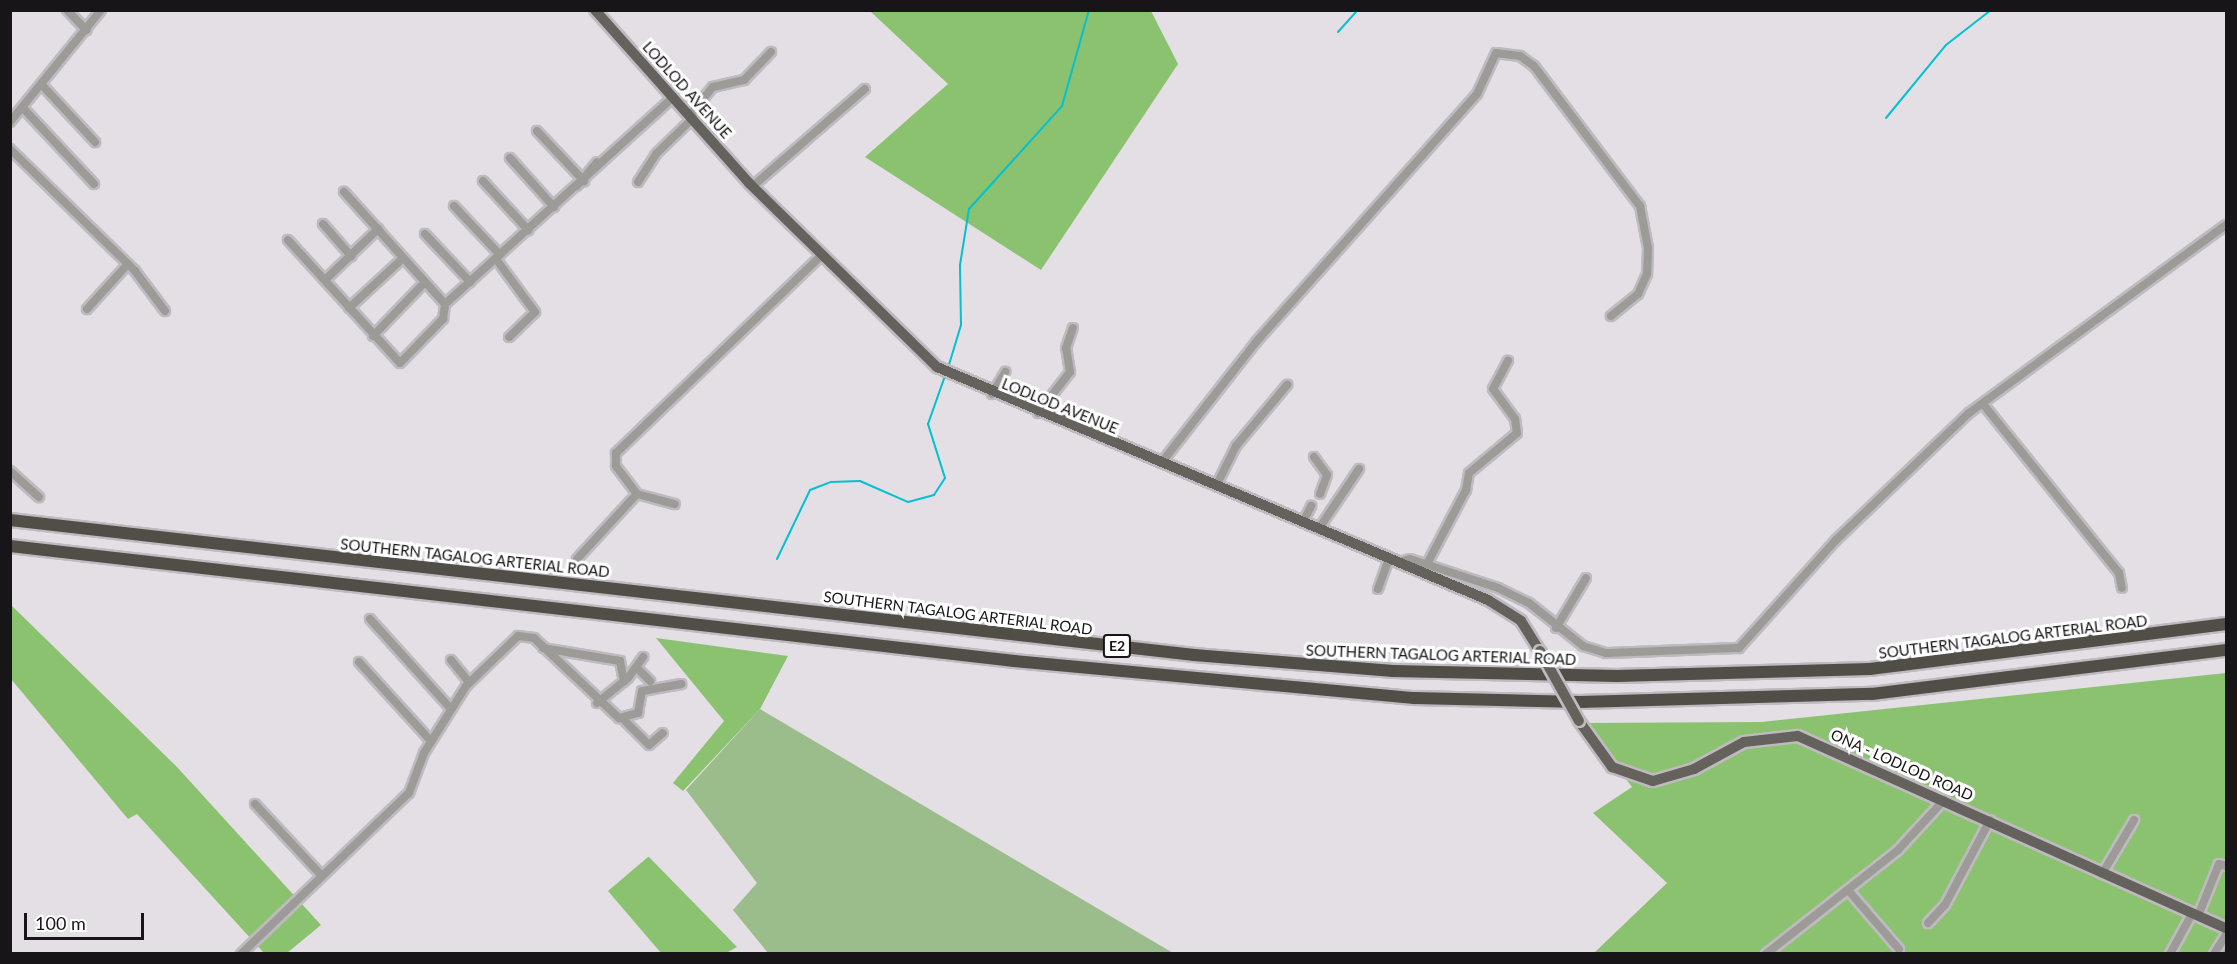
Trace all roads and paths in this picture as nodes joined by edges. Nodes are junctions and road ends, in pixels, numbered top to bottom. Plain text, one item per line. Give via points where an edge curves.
1 (67, 10) edge
2 (101, 10) edge
3 (595, 10) edge
4 (86, 30) junction
5 (771, 52) dead end
6 (42, 85) junction
7 (865, 89) dead end
8 (672, 95) junction
9 (23, 108) junction
10 (691, 117) junction
11 (10, 122) edge
12 (537, 131) dead end
13 (95, 142) dead end
14 (10, 149) edge
15 (510, 158) dead end
16 (583, 179) junction
17 (483, 181) dead end
18 (638, 182) dead end
19 (94, 184) dead end
20 (753, 186) junction
21 (344, 192) dead end
22 (454, 206) dead end
23 (554, 207) junction
24 (323, 224) dead end
25 (2226, 225) edge
26 (378, 229) junction
27 (528, 230) junction
28 (425, 234) dead end
29 (288, 240) dead end
30 (351, 256) junction
31 (821, 256) junction
32 (498, 257) junction
33 (401, 260) junction
34 (128, 264) junction
35 (325, 280) junction
36 (470, 282) junction
37 (424, 283) junction
38 (445, 304) junction
39 (349, 308) junction
40 (87, 309) dead end
41 (165, 311) dead end
42 (1611, 316) dead end
43 (1073, 328) dead end
44 (373, 336) junction
45 (509, 337) dead end
46 (1508, 361) dead end
47 (1005, 372) dead end
48 (1287, 386) dead end
49 (992, 395) junction
50 (1983, 404) junction
51 (1038, 413) junction
52 (1314, 458) dead end
53 (1162, 462) junction
54 (1359, 469) dead end
55 (10, 471) edge
56 (1218, 482) junction
57 (1320, 494) dead end
58 (636, 495) junction
59 (39, 497) dead end
60 (675, 504) dead end
61 (1311, 506) dead end
62 (10, 520) edge
63 (1304, 520) junction
64 (1320, 528) junction
65 (10, 546) edge
66 (577, 559) dead end
67 (1394, 561) junction
68 (1427, 564) junction
69 (1586, 578) dead end
70 (2122, 588) dead end
71 (1378, 589) dead end
72 (370, 619) dead end
73 (2226, 624) edge
74 (1556, 628) junction
75 (542, 647) junction
76 (2226, 650) edge
77 (643, 657) dead end
78 (451, 660) dead end
79 (359, 662) dead end
80 (636, 667) junction
81 (650, 681) dead end
82 (470, 682) junction
83 (624, 682) junction
84 (681, 684) dead end
85 (597, 703) junction
86 (451, 709) junction
87 (624, 720) junction
88 (1580, 721) joint
89 (663, 733) dead end
90 (431, 741) junction
91 (1944, 800) junction
92 (255, 804) dead end
93 (1990, 820) junction
94 (2134, 820) dead end
95 (2226, 866) edge
96 (2102, 874) junction
97 (322, 876) junction
98 (1848, 890) junction
99 (2195, 915) junction
100 (1928, 923) dead end
101 (2226, 928) edge
102 (2226, 934) edge
103 (1899, 949) dead end
104 (241, 954) edge
105 (1766, 954) edge
106 (2170, 954) edge
107 (2214, 954) edge

1 - 4 street
2 - 4 street
3 - 8 main road, LODLOD AVENUE
4 - 6 street
5 - 10 street via 744,80 713,87
6 - 9 street
6 - 13 street
7 - 20 street
8 - 10 main road, LODLOD AVENUE
8 - 16 street
9 - 11 street
9 - 19 street
10 - 18 street via 656,154
10 - 20 main road, LODLOD AVENUE
12 - 16 street
14 - 34 street
15 - 23 street
16 - 23 street
17 - 27 street
20 - 31 main road, LODLOD AVENUE
21 - 26 street
22 - 32 street
23 - 27 street
24 - 30 street
25 - 50 street
26 - 30 street
26 - 33 street
27 - 32 street
28 - 36 street
29 - 35 street
30 - 35 street
31 - 49 main road, LODLOD AVENUE via 937,367
31 - 58 street via 616,453 616,466
32 - 36 street
32 - 45 street via 536,312
33 - 37 street
33 - 39 street
34 - 40 street
34 - 41 street
35 - 39 street
36 - 38 street
37 - 38 street
37 - 44 street
38 - 44 street via 444,319 400,363
39 - 44 street
42 - 53 street via 1638,294 1647,274 1648,248 1640,206 1534,66 1520,56 1496,53 1477,94 1256,342
43 - 51 street via 1066,348 1070,372
46 - 68 street via 1493,388 1515,419 1517,433 1469,473 1466,490
47 - 49 street
48 - 56 street via 1236,446
49 - 51 main road, LODLOD AVENUE
50 - 70 street via 2119,573
50 - 74 street via 1835,541 1739,648 1606,653 1583,646
51 - 53 main road, LODLOD AVENUE
52 - 57 street via 1327,476
53 - 56 main road, LODLOD AVENUE
54 - 64 street
55 - 59 street
56 - 63 main road, LODLOD AVENUE
58 - 60 street
58 - 66 street
61 - 63 street
62 - 73 highway, SOUTHERN TAGALOG ARTERIAL ROAD / E2 via 1194,655 1393,672 1627,676 1870,669
63 - 64 main road, LODLOD AVENUE
64 - 67 main road, LODLOD AVENUE
65 - 76 highway, E2 via 1014,661 1414,698 1590,702 1872,694
67 - 68 street via 1410,559
67 - 71 street
67 - 88 main road, LODLOD AVENUE, bridge via 1511,612 1540,651
68 - 74 street via 1518,596
69 - 74 street
72 - 86 street
75 - 82 street via 534,638 518,636
75 - 83 street via 620,661
75 - 85 street
77 - 80 street
78 - 82 street
79 - 90 street
80 - 81 street
80 - 83 street
82 - 86 street
83 - 85 street
84 - 87 street via 642,691 638,713
85 - 87 street
86 - 90 street
87 - 89 street via 649,745
88 - 91 main road, ONA - LODLOD ROAD via 1603,759 1638,779 1668,780 1744,742 1798,736
90 - 97 street via 409,794
91 - 93 main road, ONA - LODLOD ROAD
91 - 98 street via 1898,850
92 - 97 street
93 - 96 main road, ONA - LODLOD ROAD
93 - 100 street via 1945,905
94 - 96 street
95 - 99 street via 2219,864
96 - 99 main road, ONA - LODLOD ROAD
97 - 104 street
98 - 103 street
98 - 105 street
99 - 101 main road, ONA - LODLOD ROAD
99 - 106 street
102 - 107 street

